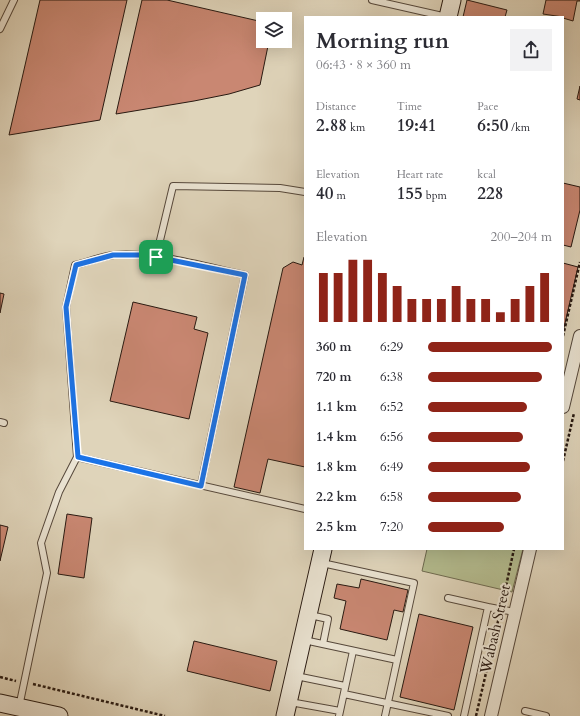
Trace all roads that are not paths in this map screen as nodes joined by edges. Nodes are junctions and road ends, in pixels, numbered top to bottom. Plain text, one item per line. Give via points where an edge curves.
1 (14, 0) edge
2 (372, 0) edge
3 (452, 0) edge
4 (444, 16) edge
5 (448, 16) edge
6 (0, 29) edge
7 (304, 192) edge
8 (156, 257) junction
9 (580, 336) edge
10 (569, 408) edge
11 (78, 457) junction
12 (201, 486) junction
13 (304, 510) edge
14 (530, 550) edge
15 (322, 556) edge
16 (448, 598) dead end
17 (488, 607) junction
18 (515, 612) junction
19 (308, 614) junction
20 (303, 640) junction
21 (323, 644) junction
22 (353, 650) junction
23 (397, 660) junction
24 (294, 675) junction
25 (345, 686) junction
26 (344, 694) junction
27 (0, 703) edge
28 (387, 704) junction
29 (19, 708) junction
30 (287, 709) edge
31 (525, 711) dead end
32 (339, 713) edge
33 (59, 716) edge
34 (385, 716) edge
35 (448, 716) edge
36 (464, 716) edge
37 (491, 716) edge
38 (546, 716) edge

1 - 6 lane
2 - 4 lane
3 - 5 street
7 - 8 lane via 280,188 173,186
8 - 11 lane via 113,255 76,265 66,307
8 - 12 lane via 245,275
9 - 10 street
11 - 12 lane
11 - 29 lane via 59,492 41,543 47,573
12 - 13 lane
14 - 18 street, Wabash Street
15 - 19 street
15 - 23 lane via 414,583
16 - 17 lane
17 - 18 lane
17 - 36 lane
18 - 37 street, Wabash Street
19 - 20 street
19 - 21 lane via 328,619
20 - 21 lane
20 - 24 street
21 - 22 lane
22 - 23 lane
22 - 25 lane
23 - 28 lane
24 - 25 lane
24 - 30 street
25 - 26 lane
26 - 28 lane
26 - 32 lane
27 - 29 street
28 - 34 lane
28 - 35 lane
29 - 33 street
30 - 32 lane
31 - 38 lane

